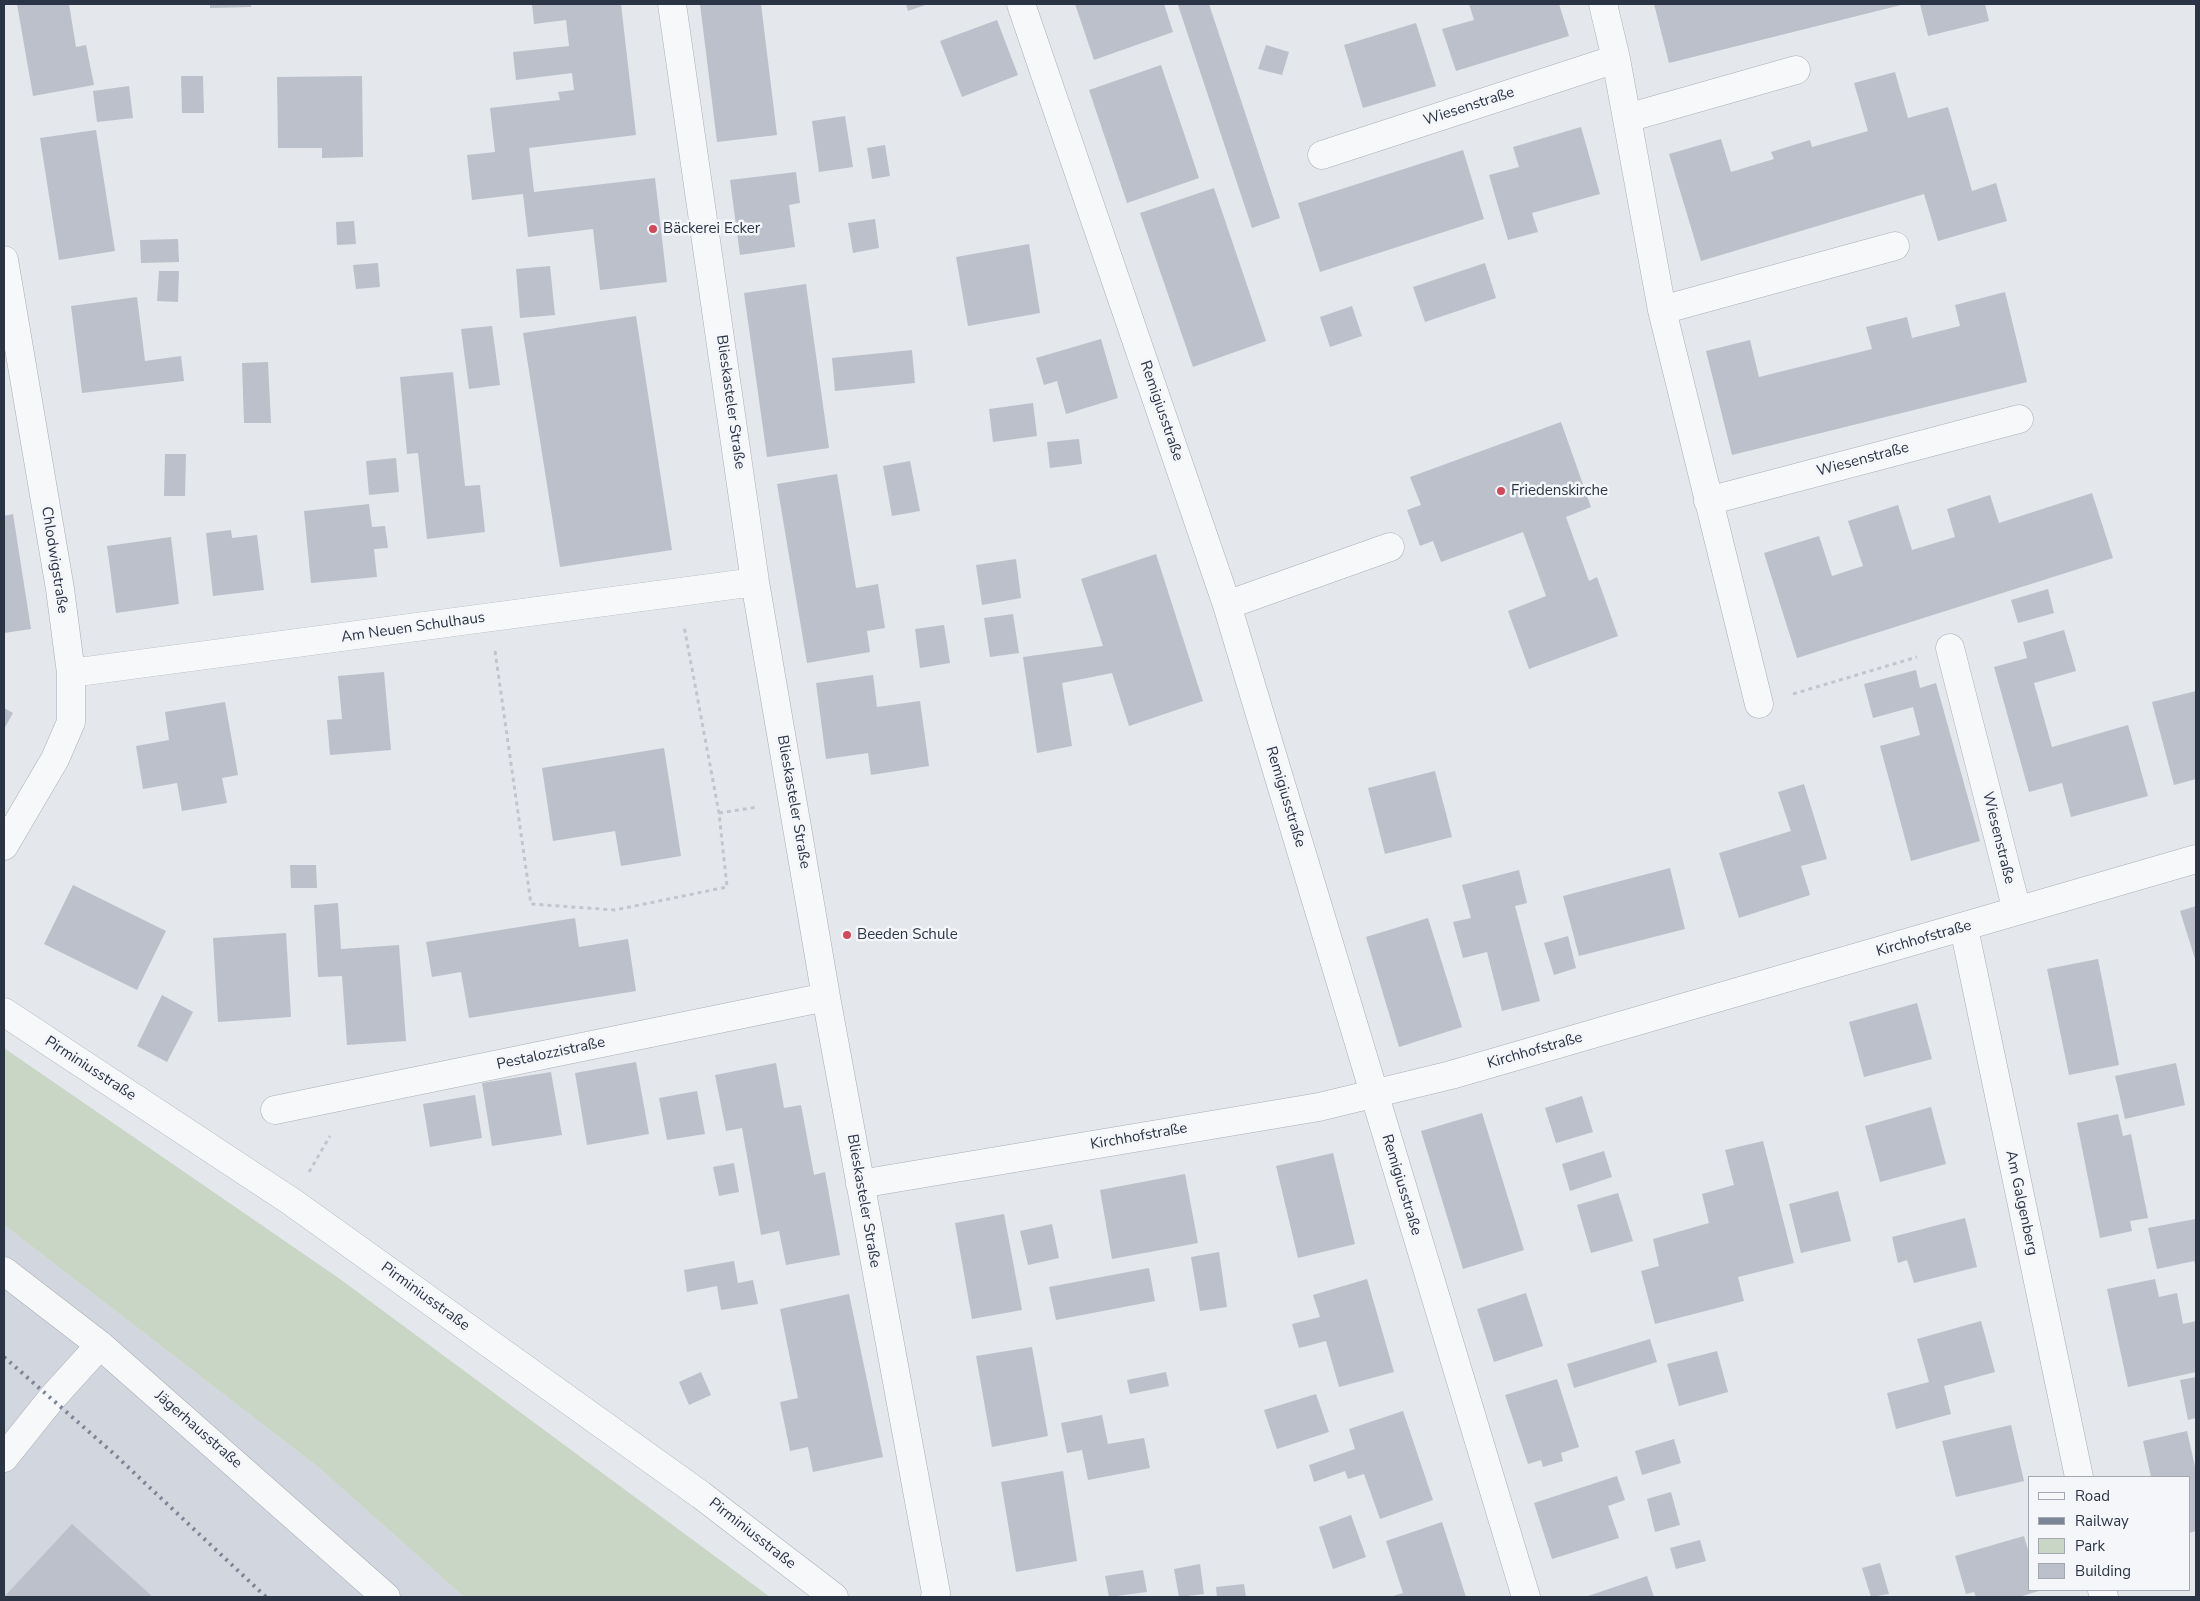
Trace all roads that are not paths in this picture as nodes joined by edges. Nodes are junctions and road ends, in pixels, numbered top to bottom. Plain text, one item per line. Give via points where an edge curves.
1 (672, 4) edge
2 (1021, 4) edge
3 (1603, 4) edge
4 (1616, 59) junction
5 (1796, 70) dead end
6 (1627, 118) junction
7 (1322, 155) dead end
8 (1895, 246) dead end
9 (4, 260) edge
10 (1662, 310) junction
11 (2019, 419) dead end
12 (1708, 501) junction
13 (1390, 547) dead end
14 (755, 582) junction
15 (1227, 605) junction
16 (1950, 648) road end
17 (71, 673) junction
18 (1759, 704) road end
19 (4, 846) edge
20 (2196, 859) edge
21 (2017, 911) junction
22 (1964, 928) junction
23 (826, 997) junction
24 (4, 1012) edge
25 (1374, 1095) junction
26 (275, 1110) dead end
27 (860, 1184) junction
28 (4, 1271) edge
29 (100, 1345) junction
30 (4, 1458) edge
31 (2079, 1476) edge
32 (386, 1597) edge
33 (834, 1597) edge
34 (935, 1597) edge
35 (1526, 1597) edge

1 - 14 street, Blieskasteler Straße
2 - 15 street, Remigiusstraße
3 - 4 street
4 - 6 street
4 - 7 street, Wiesenstraße
5 - 6 street
6 - 10 street
8 - 10 street
9 - 17 street, Chlodwigstraße via 60,589
10 - 12 street
11 - 12 street, Wiesenstraße
12 - 18 street
13 - 15 street
14 - 17 street, Am Neuen Schulhaus
14 - 23 street, Blieskasteler Straße
15 - 25 street, Remigiusstraße
16 - 21 street, Wiesenstraße
17 - 19 street, Chlodwigstraße via 70,722 55,759
20 - 21 street, Kirchhofstraße
21 - 22 street, Kirchhofstraße
22 - 25 street, Kirchhofstraße
22 - 31 street, Am Galgenberg
23 - 26 street, Pestalozzistraße
23 - 27 street, Blieskasteler Straße
24 - 33 street, Pirminiusstraße via 292,1202 701,1495
25 - 27 street, Kirchhofstraße
25 - 35 street, Remigiusstraße
27 - 34 street, Blieskasteler Straße
28 - 29 street, Jägerhausstraße
29 - 30 street
29 - 32 street, Jägerhausstraße

